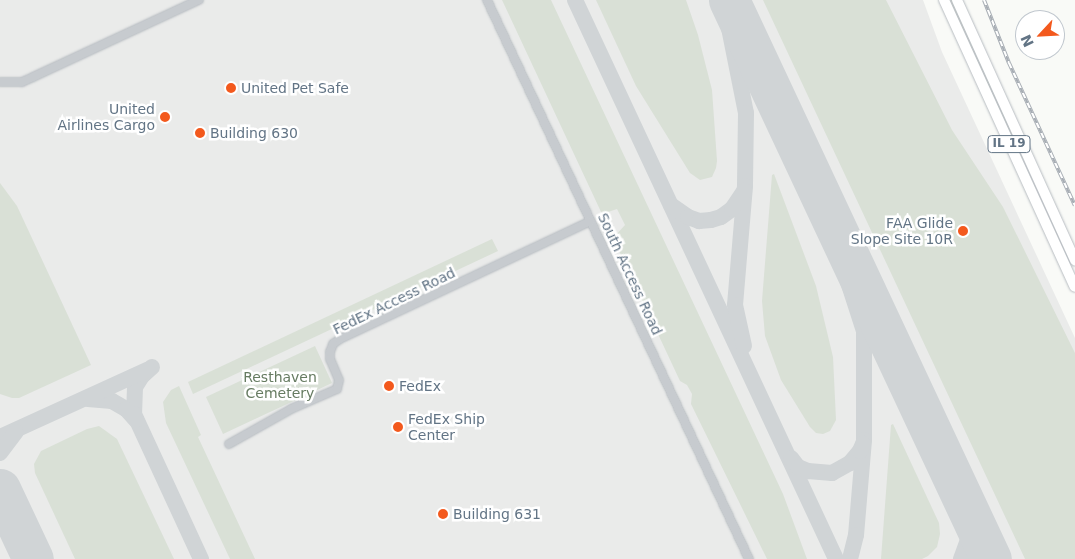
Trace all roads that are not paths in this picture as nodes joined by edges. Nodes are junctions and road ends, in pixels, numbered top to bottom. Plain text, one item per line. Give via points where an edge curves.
1 (199, 0) edge
2 (487, 0) edge
3 (944, 0) edge
4 (957, 0) edge
5 (1, 82) edge
6 (591, 221) junction
7 (1075, 260) edge
8 (1075, 286) edge
9 (228, 444) dead end
10 (750, 559) edge

1 - 5 street via 33,78 22,82
2 - 6 street, South Access Road
3 - 8 main road, IL 19
4 - 7 main road, IL 19
6 - 9 street, FedEx Access Road via 340,339 330,352 339,380 337,389 291,409
6 - 10 street, South Access Road

